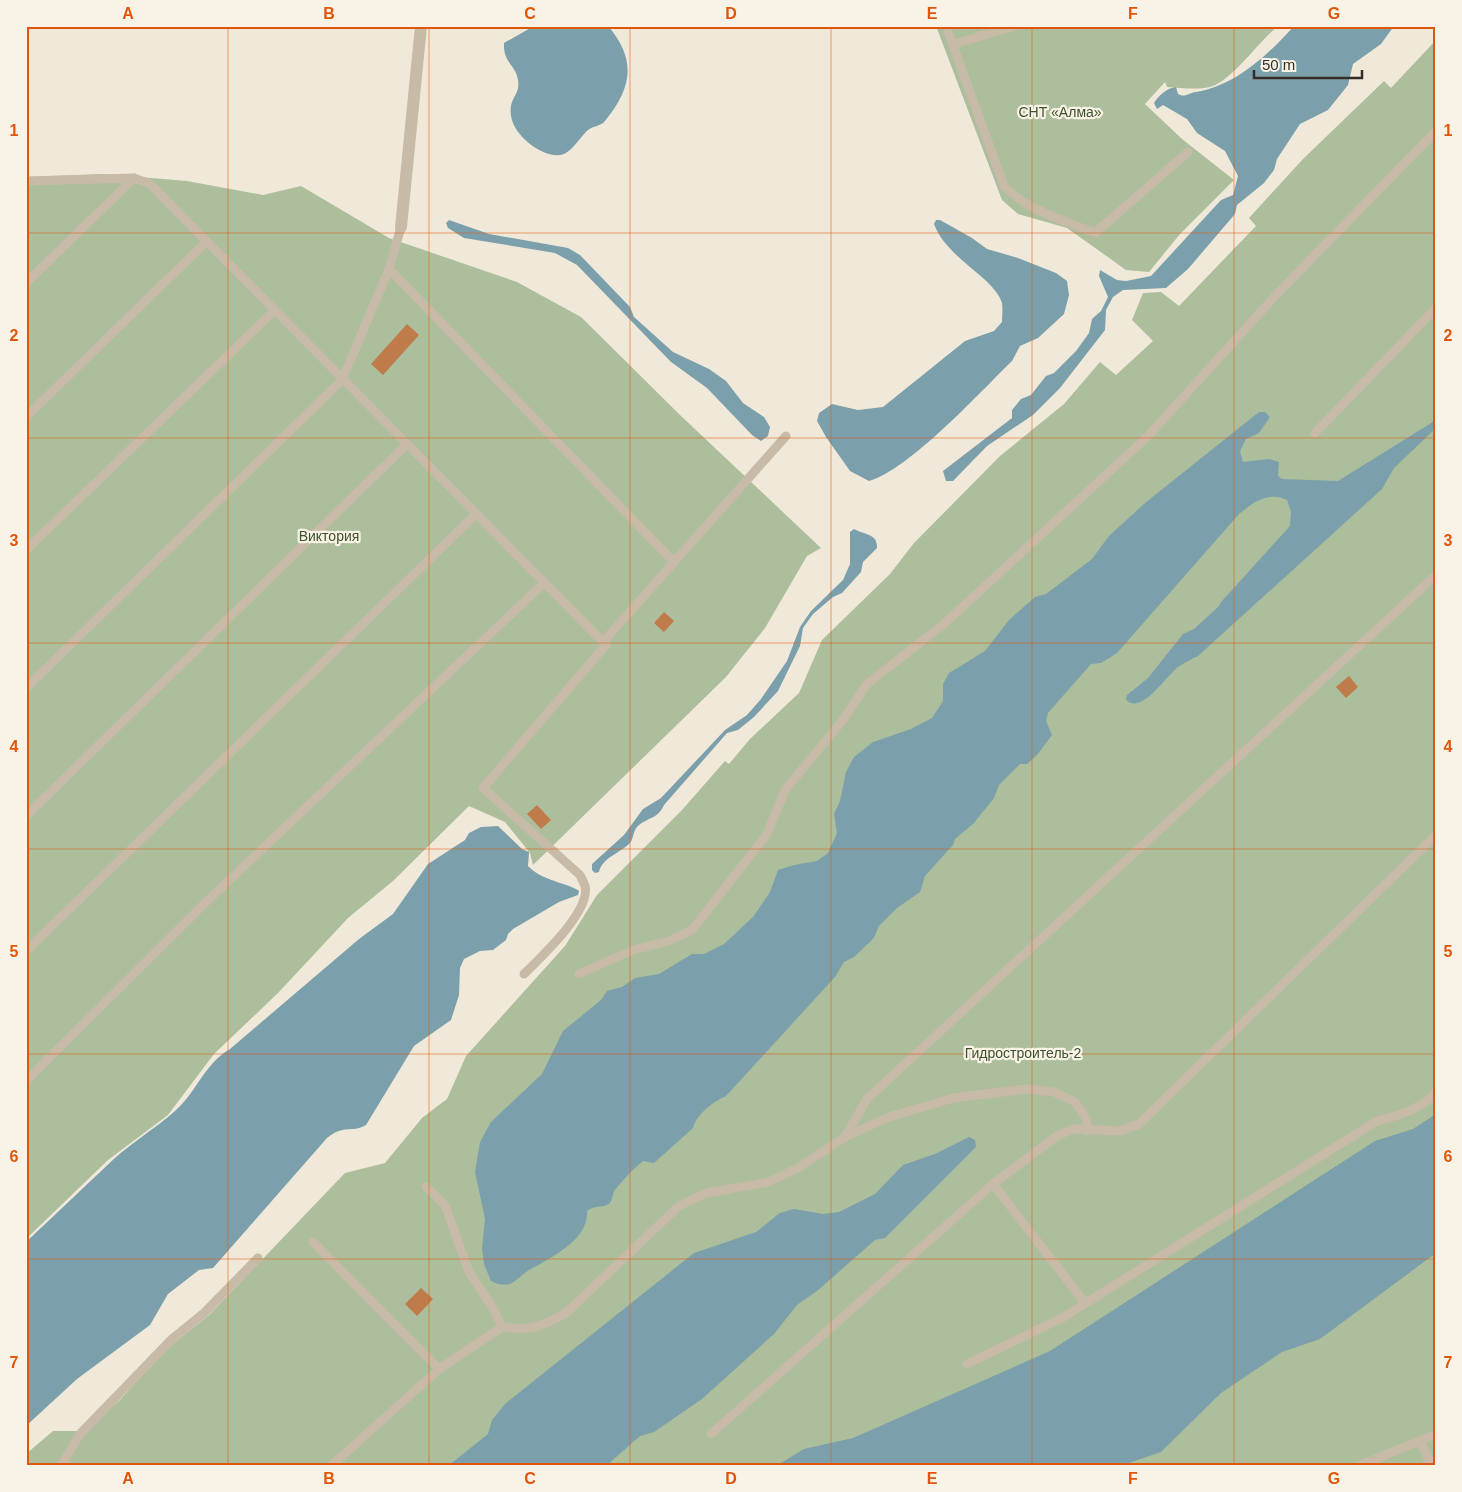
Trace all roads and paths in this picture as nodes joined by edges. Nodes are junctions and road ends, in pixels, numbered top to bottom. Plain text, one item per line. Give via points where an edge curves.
1 (421, 26) edge
2 (946, 26) edge
3 (1015, 26) edge
4 (954, 44) junction
5 (1436, 131) edge
6 (1188, 152) dead end
7 (134, 178) junction
8 (26, 181) edge
9 (402, 227) joint
10 (206, 242) junction
11 (389, 269) junction
12 (26, 283) edge
13 (1436, 308) edge
14 (274, 311) junction
15 (342, 380) junction
16 (26, 417) edge
17 (1315, 433) dead end
18 (786, 436) dead end
19 (406, 445) junction
20 (475, 515) junction
21 (26, 550) edge
22 (674, 562) junction
23 (1436, 574) edge
24 (544, 583) junction
25 (603, 642) junction
26 (26, 688) edge
27 (26, 816) edge
28 (1436, 835) edge
29 (26, 951) edge
30 (524, 974) dead end
31 (579, 974) dead end
32 (26, 1081) edge
33 (1436, 1092) edge
34 (1088, 1131) junction
35 (845, 1137) junction
36 (993, 1184) junction
37 (426, 1187) dead end
38 (313, 1242) dead end
39 (258, 1258) dead end
40 (1085, 1303) junction
41 (502, 1327) junction
42 (967, 1364) dead end
43 (439, 1369) junction
44 (711, 1434) dead end
45 (1436, 1434) edge
46 (1420, 1441) junction
47 (60, 1466) edge
48 (331, 1466) edge
49 (1359, 1466) edge
50 (1432, 1466) edge

1 - 9 street
2 - 4 lane
3 - 4 lane
4 - 6 lane via 1004,186 1016,199 1033,208 1095,233
5 - 31 lane via 1276,295 1148,436 944,624 867,684 843,720 785,790 767,834 692,930 669,941 633,950
7 - 8 lane
7 - 10 lane via 150,184
7 - 12 lane
9 - 11 lane
10 - 14 lane
10 - 16 lane
11 - 15 lane
11 - 22 lane
13 - 17 lane
14 - 15 lane
14 - 21 lane
15 - 19 lane
15 - 26 lane
18 - 22 lane
19 - 20 lane
19 - 27 lane
20 - 24 lane
20 - 29 lane
22 - 25 lane
23 - 35 lane via 867,1099
24 - 25 lane
24 - 32 lane via 205,903
25 - 30 lane via 606,645 483,788 580,875 586,887 583,902 556,943
28 - 34 lane via 1138,1124 1120,1131
33 - 40 lane via 1405,1114 1377,1121
34 - 35 lane via 1086,1118 1075,1102 1054,1092 1028,1089 953,1098 888,1118
34 - 36 lane via 1073,1129 1056,1136
35 - 41 lane via 798,1168 768,1182 706,1193 679,1206 566,1313 544,1325 524,1330
36 - 40 lane
36 - 44 lane
37 - 41 lane via 445,1205 468,1272
38 - 43 lane
39 - 47 lane via 86,1427
40 - 42 lane via 1062,1318
41 - 43 lane
43 - 48 lane
45 - 46 lane
46 - 49 lane
46 - 50 lane

